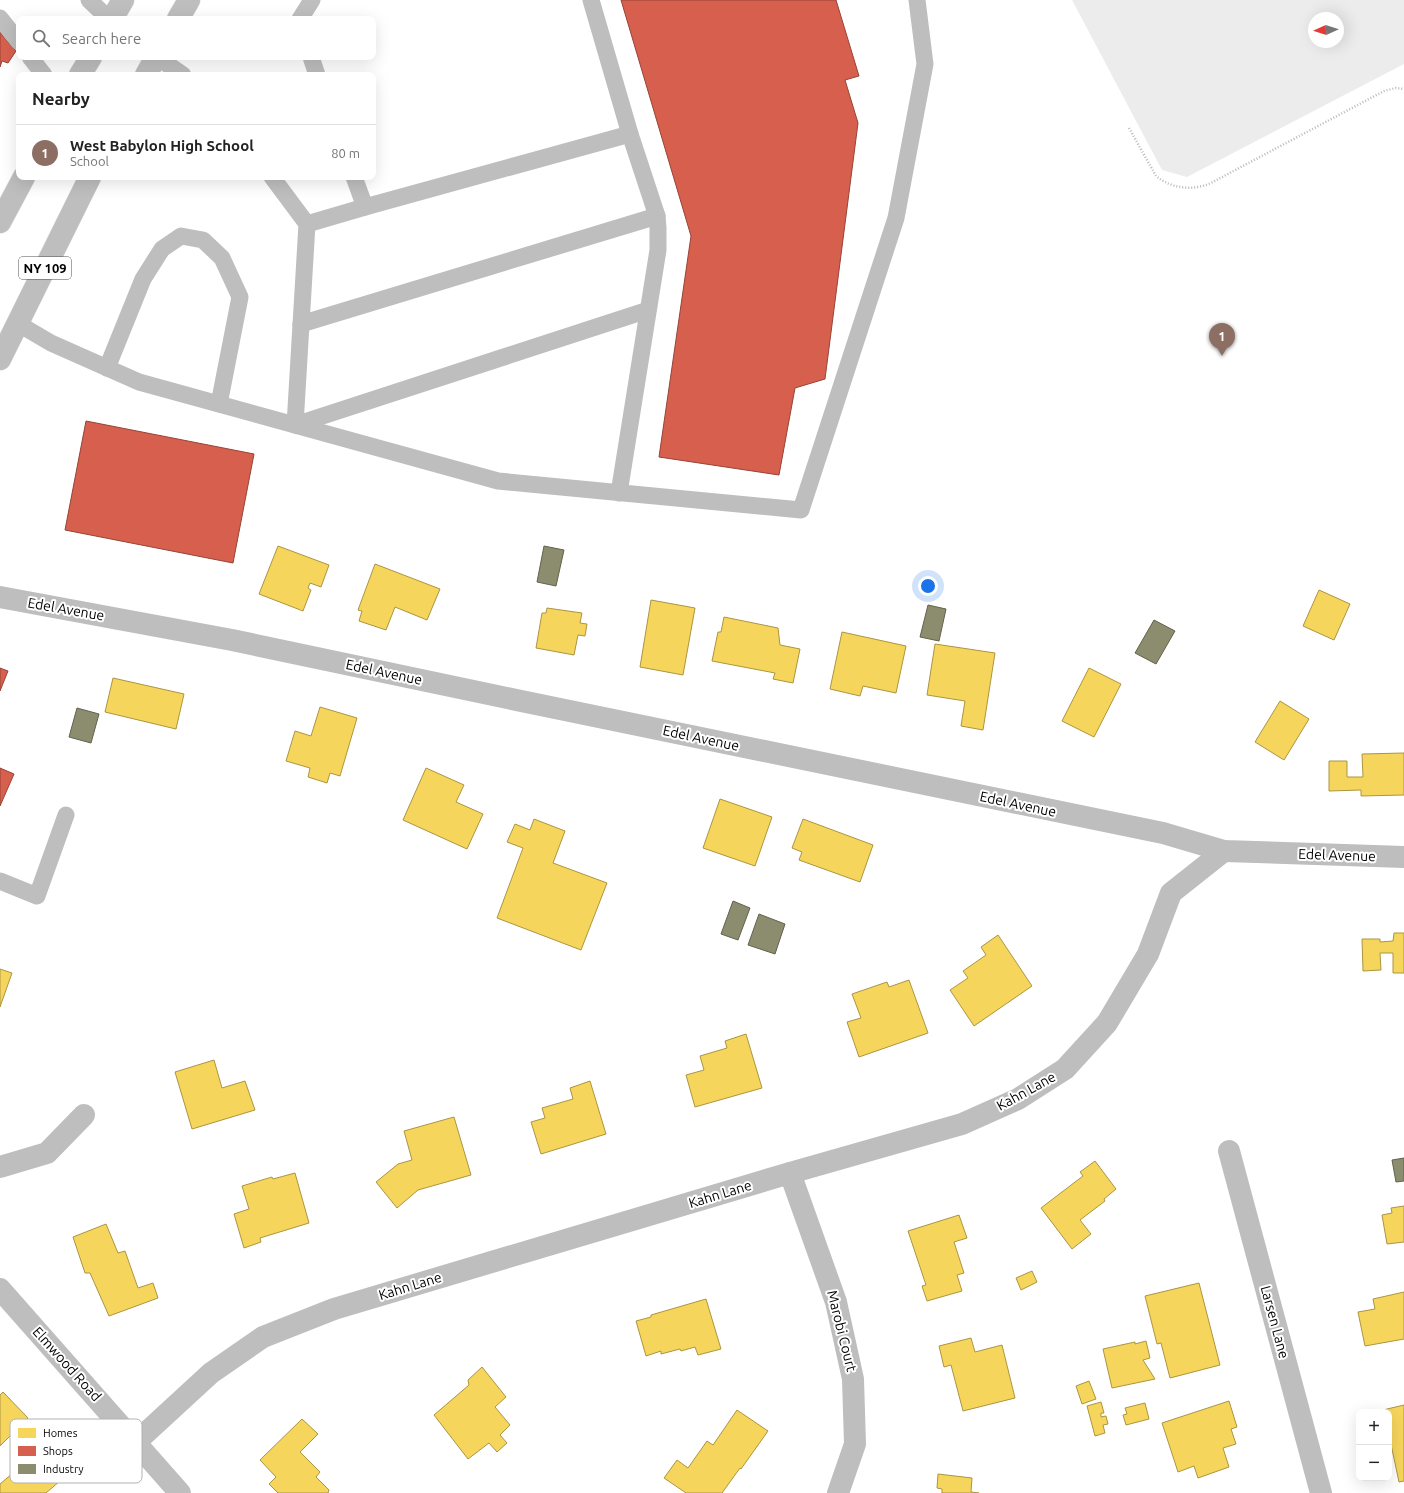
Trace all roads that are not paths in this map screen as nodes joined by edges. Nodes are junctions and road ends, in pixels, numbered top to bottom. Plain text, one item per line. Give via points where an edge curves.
1 (89, 0) edge
2 (124, 0) edge
3 (189, 0) edge
4 (312, 0) edge
5 (591, 0) edge
6 (917, 0) edge
7 (106, 16) edge
8 (114, 16) edge
9 (180, 16) edge
10 (302, 16) edge
11 (0, 18) edge
12 (16, 38) edge
13 (32, 60) edge
14 (89, 60) edge
15 (155, 60) edge
16 (161, 60) edge
17 (312, 60) edge
18 (42, 72) edge
19 (82, 72) edge
20 (148, 72) edge
21 (179, 72) edge
22 (316, 72) edge
23 (630, 134) junction
24 (22, 180) edge
25 (88, 180) edge
26 (274, 180) edge
27 (355, 180) edge
28 (365, 207) junction
29 (657, 216) junction
30 (0, 222) edge
31 (307, 224) junction
32 (648, 310) junction
33 (17, 323) junction
34 (301, 324) junction
35 (0, 359) edge
36 (107, 368) junction
37 (219, 404) junction
38 (295, 425) junction
39 (619, 493) junction
40 (0, 597) edge
41 (66, 815) dead end
42 (1224, 850) junction
43 (1404, 857) edge
44 (0, 881) edge
45 (84, 1114) dead end
46 (1229, 1151) dead end
47 (0, 1167) edge
48 (790, 1173) junction
49 (0, 1289) edge
50 (116, 1419) edge
51 (142, 1436) edge
52 (142, 1449) edge
53 (180, 1493) edge
54 (838, 1493) edge
55 (1321, 1493) edge

1 - 7 lane
2 - 8 street
3 - 9 street
4 - 10 lane
5 - 23 lane
6 - 39 lane via 925,64 896,218 801,510
11 - 12 lane
13 - 18 lane
14 - 19 street
15 - 20 street
16 - 21 lane
17 - 22 lane
23 - 28 lane
23 - 29 lane
24 - 30 street
25 - 33 street, NY 109
26 - 31 lane
27 - 28 lane
28 - 31 lane
29 - 32 lane via 658,250
29 - 34 lane
31 - 34 lane
32 - 38 lane
32 - 39 lane
33 - 35 street, NY 109
33 - 36 lane via 50,343
34 - 38 lane
36 - 37 lane via 139,382
36 - 37 lane via 143,279 162,249 181,236 203,240 222,258 240,297
37 - 38 lane
38 - 39 lane via 498,481
40 - 42 street, Edel Avenue via 232,640 1163,834
41 - 44 lane via 37,896
42 - 43 street, Edel Avenue
42 - 48 street, Kahn Lane via 1172,893 1148,954 1107,1023 1065,1069 1018,1099 962,1124
45 - 47 street via 46,1153
46 - 55 street, Larsen Lane
48 - 51 street, Kahn Lane via 334,1309 263,1337 211,1373
48 - 54 street, Marobi Court via 836,1302 854,1379 855,1444
49 - 50 street, Elmwood Road
52 - 53 street, Elmwood Road

